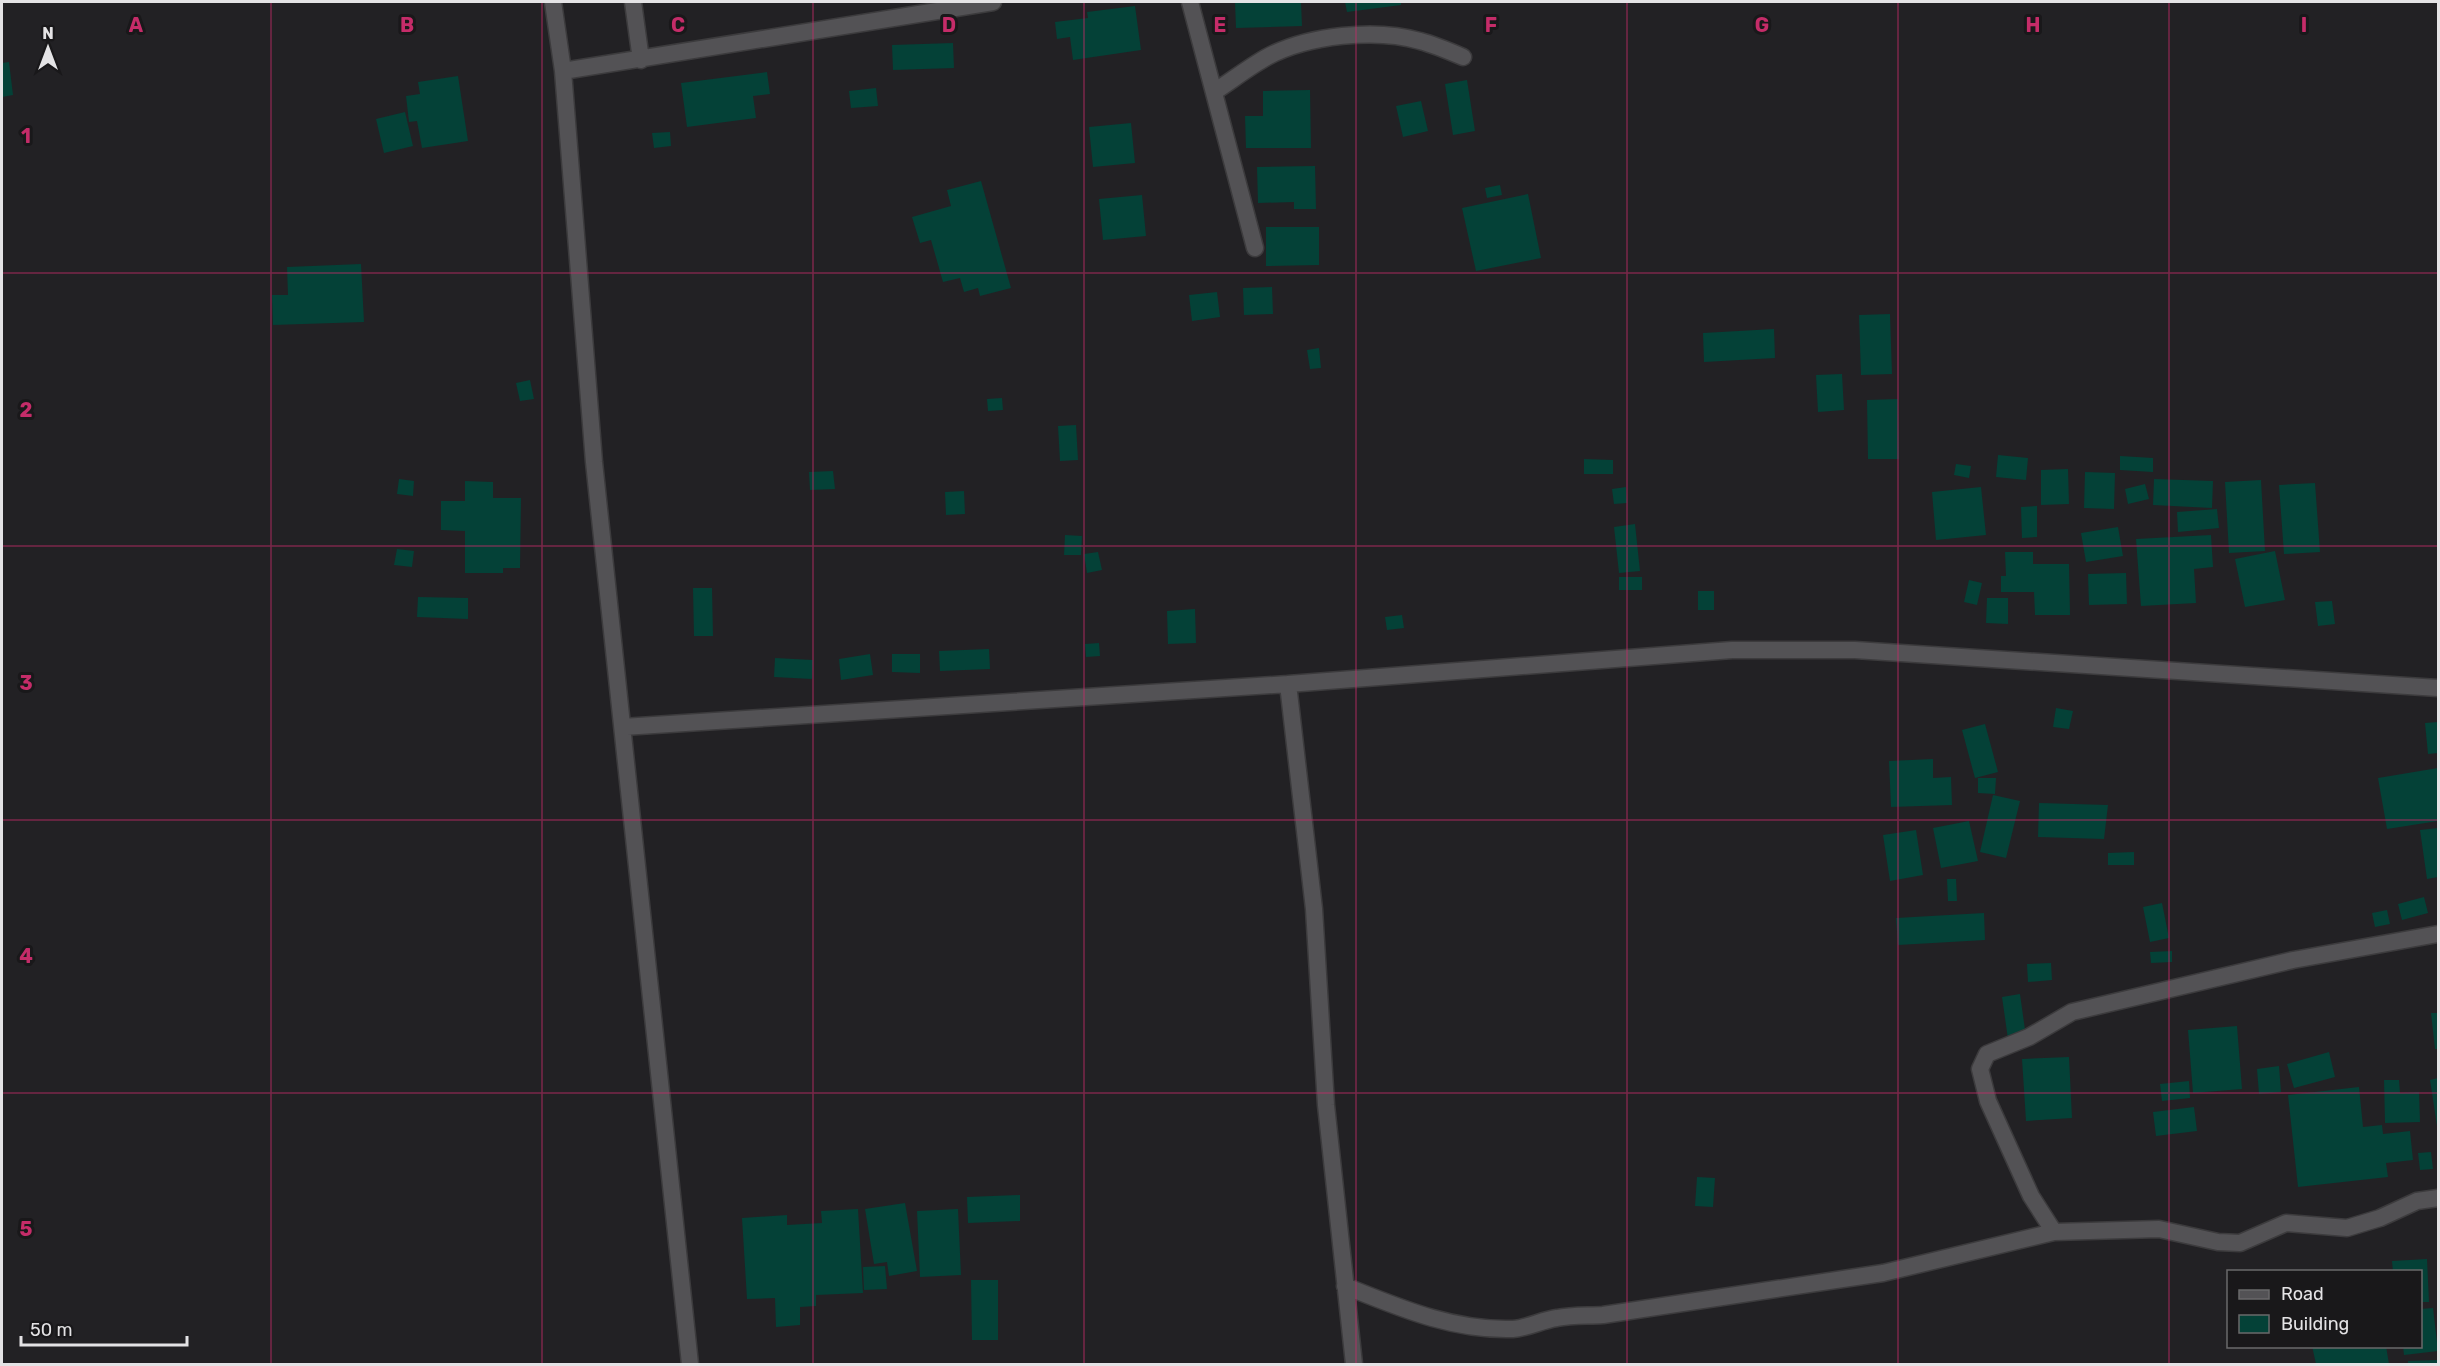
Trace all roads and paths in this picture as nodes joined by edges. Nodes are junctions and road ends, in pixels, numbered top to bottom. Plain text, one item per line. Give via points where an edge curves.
1 (553, 2) edge
2 (633, 2) edge
3 (993, 2) edge
4 (1190, 2) edge
5 (1463, 57) dead end
6 (641, 60) junction
7 (563, 71) junction
8 (1214, 92) junction
9 (1255, 248) dead end
10 (1288, 684) junction
11 (2439, 688) edge
12 (623, 727) junction
13 (2439, 934) edge
14 (2439, 1198) edge
15 (2055, 1232) junction
16 (1346, 1286) junction
17 (690, 1365) edge
18 (1354, 1365) edge

1 - 7 street
2 - 6 street
3 - 6 street
4 - 8 street
5 - 8 street via 1419,40 1371,34 1330,38 1268,57
6 - 7 street
7 - 12 street via 594,462
8 - 9 street
10 - 11 street via 1732,650 1855,650
10 - 12 street
10 - 16 street via 1314,909 1326,1105
12 - 17 street
13 - 15 street via 2293,960 2072,1012 1987,1054 1980,1069 1988,1101 2031,1196
14 - 15 street via 2417,1201 2347,1228 2286,1223 2240,1243 2159,1229
15 - 16 street via 1883,1273 1603,1315 1557,1318 1516,1329 1447,1323
16 - 18 street

